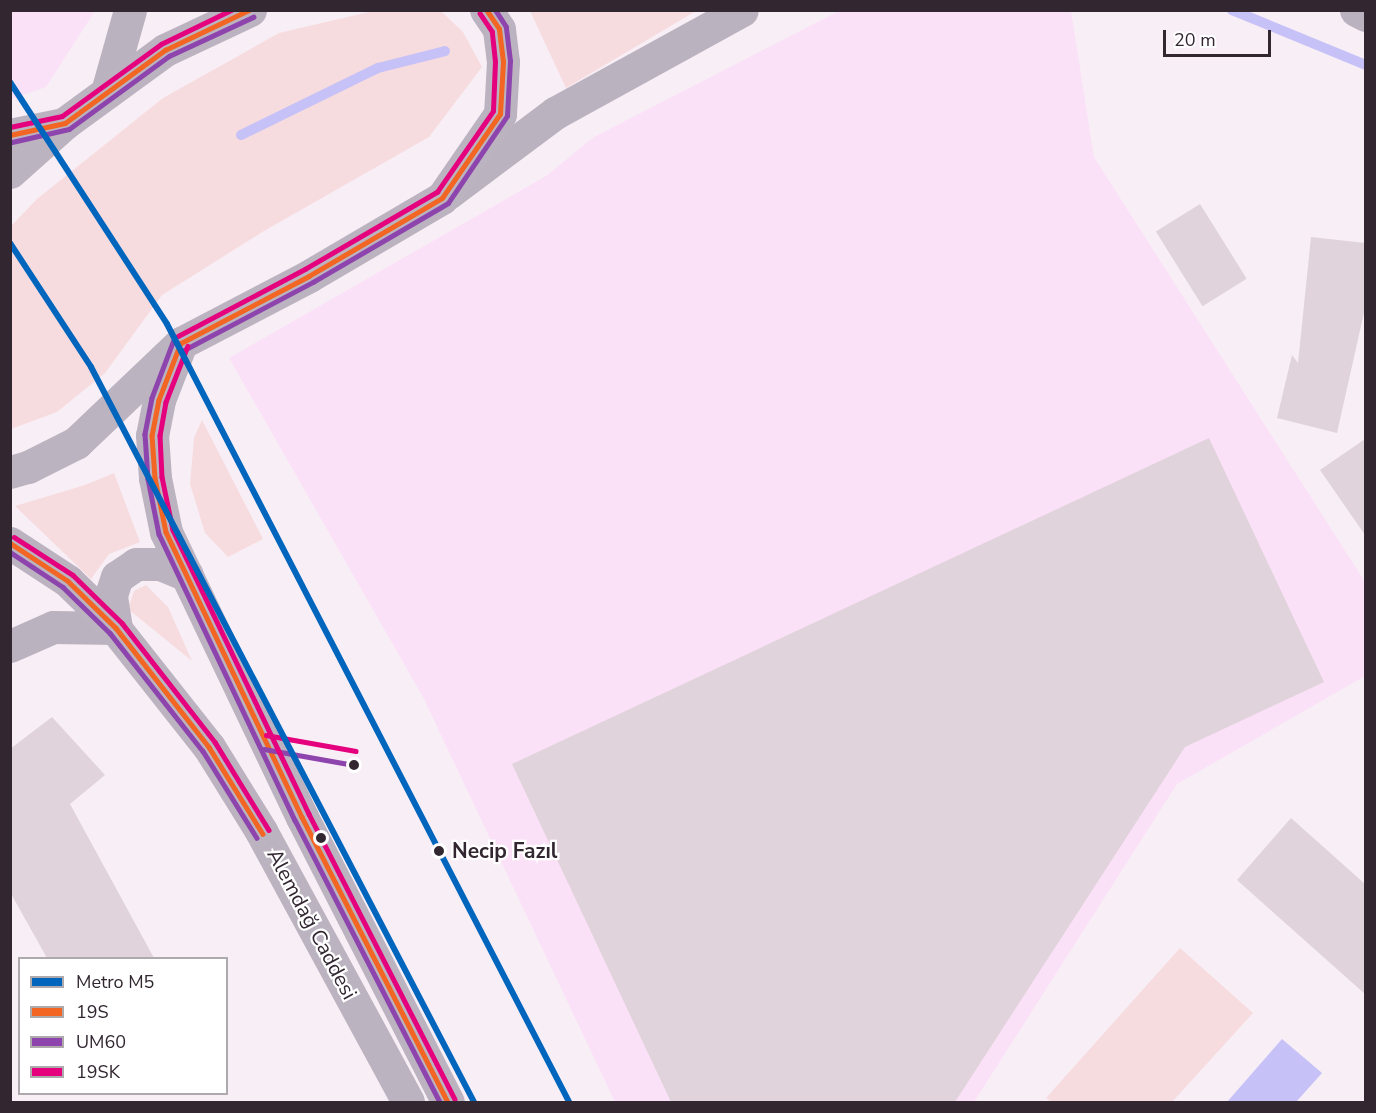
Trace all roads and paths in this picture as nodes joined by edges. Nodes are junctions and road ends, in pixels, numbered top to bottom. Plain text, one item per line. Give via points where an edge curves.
1 (130, 10) edge
2 (250, 10) edge
3 (486, 10) edge
4 (742, 10) edge
5 (1356, 10) edge
6 (1365, 15) edge
7 (107, 92) junction
8 (65, 123) junction
9 (10, 135) edge
10 (10, 172) edge
11 (442, 198) junction
12 (181, 343) junction
13 (10, 472) edge
14 (10, 543) edge
15 (187, 575) junction
16 (116, 628) junction
17 (10, 646) edge
18 (408, 1102) edge
19 (448, 1102) edge

1 - 7 street
2 - 7 main road via 165,50
3 - 11 main road via 499,29 503,62 500,114
4 - 11 street via 555,113
5 - 6 street
7 - 8 main road
8 - 9 main road
8 - 10 main road
11 - 12 main road via 309,276
12 - 13 main road via 76,443
12 - 15 main road, Alemdağ Caddesi via 159,400 152,435 155,478 166,532
14 - 16 main road, Alemdağ Caddesi via 68,581
15 - 16 main road via 160,564 136,564 117,577 111,595
15 - 19 main road, Alemdağ Caddesi via 302,817
16 - 17 street via 53,627
16 - 18 main road, Alemdağ Caddesi via 209,747 261,831

